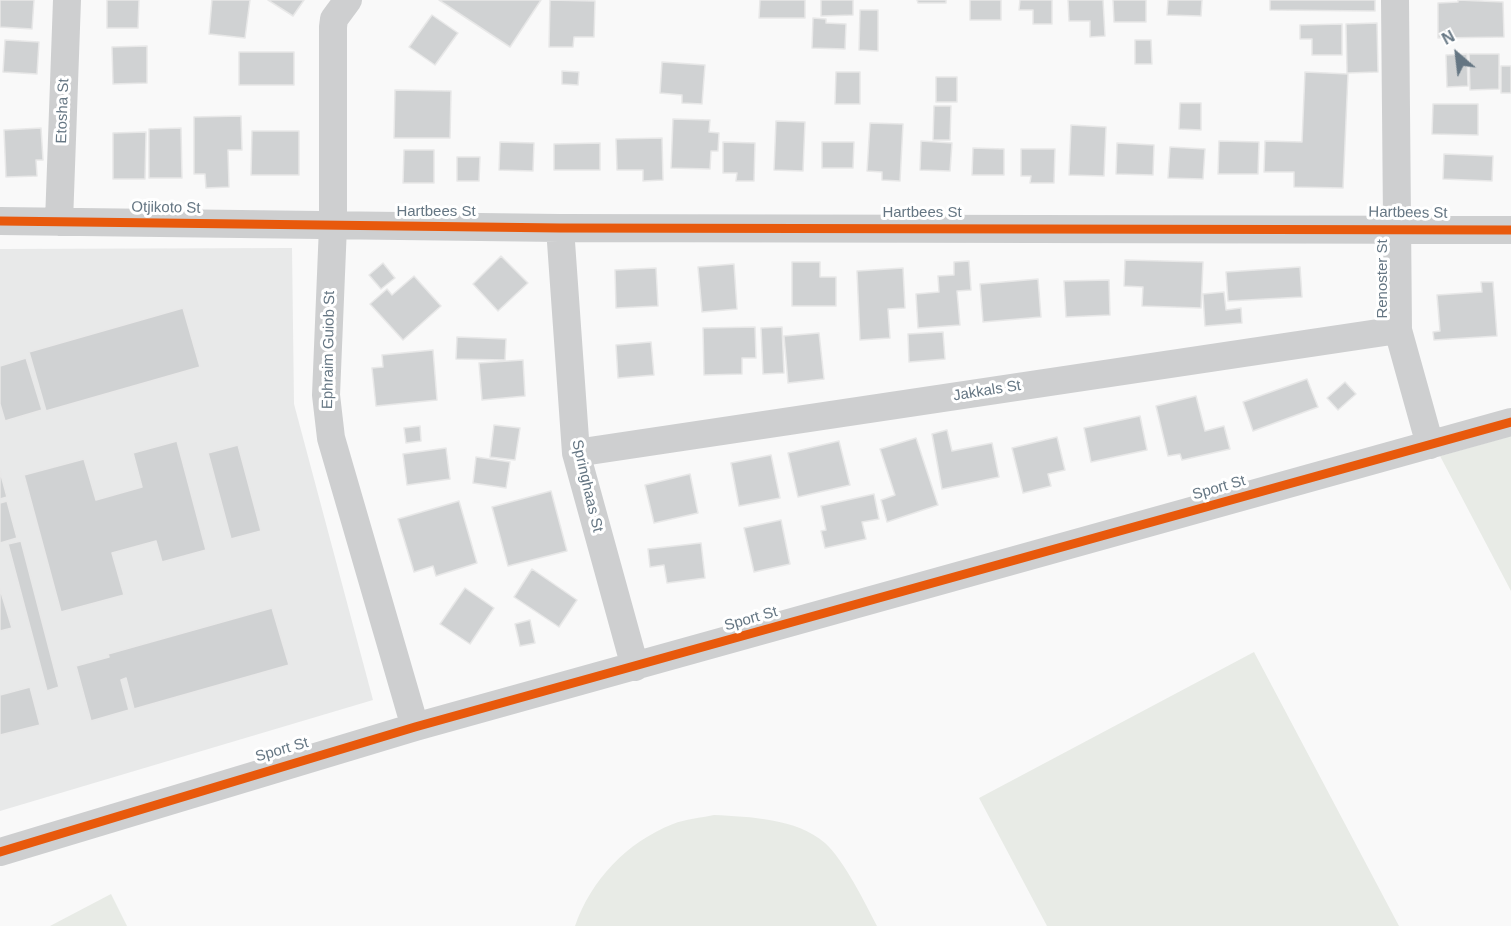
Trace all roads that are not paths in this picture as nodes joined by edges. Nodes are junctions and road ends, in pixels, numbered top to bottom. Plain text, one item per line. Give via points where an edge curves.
1 (67, 0) edge
2 (348, 0) edge
3 (1395, 0) edge
4 (0, 221) edge
5 (59, 222) junction
6 (333, 226) junction
7 (560, 228) junction
8 (1398, 228) junction
9 (1511, 230) edge
10 (1398, 330) junction
11 (1511, 422) edge
12 (1430, 445) junction
13 (576, 453) junction
14 (635, 667) junction
15 (415, 727) junction
16 (0, 852) edge

1 - 5 street, Etosha St
2 - 6 street, Ephraim Guiob St via 334,19 333,27
3 - 8 street, Renoster St
4 - 5 street, Otjikoto St
5 - 6 street, Otjikoto St
6 - 7 street, Hartbees St
6 - 15 street, Ephraim Guiob St via 326,395 331,438
7 - 8 street, Hartbees St
7 - 13 street, Springhaas St
8 - 9 street, Hartbees St
8 - 10 street, Renoster St
10 - 12 street, Renoster St
10 - 13 street, Jakkals St
11 - 12 street, Sport St
12 - 14 street, Sport St
13 - 14 street, Springhaas St
14 - 15 street, Sport St
15 - 16 street, Sport St

